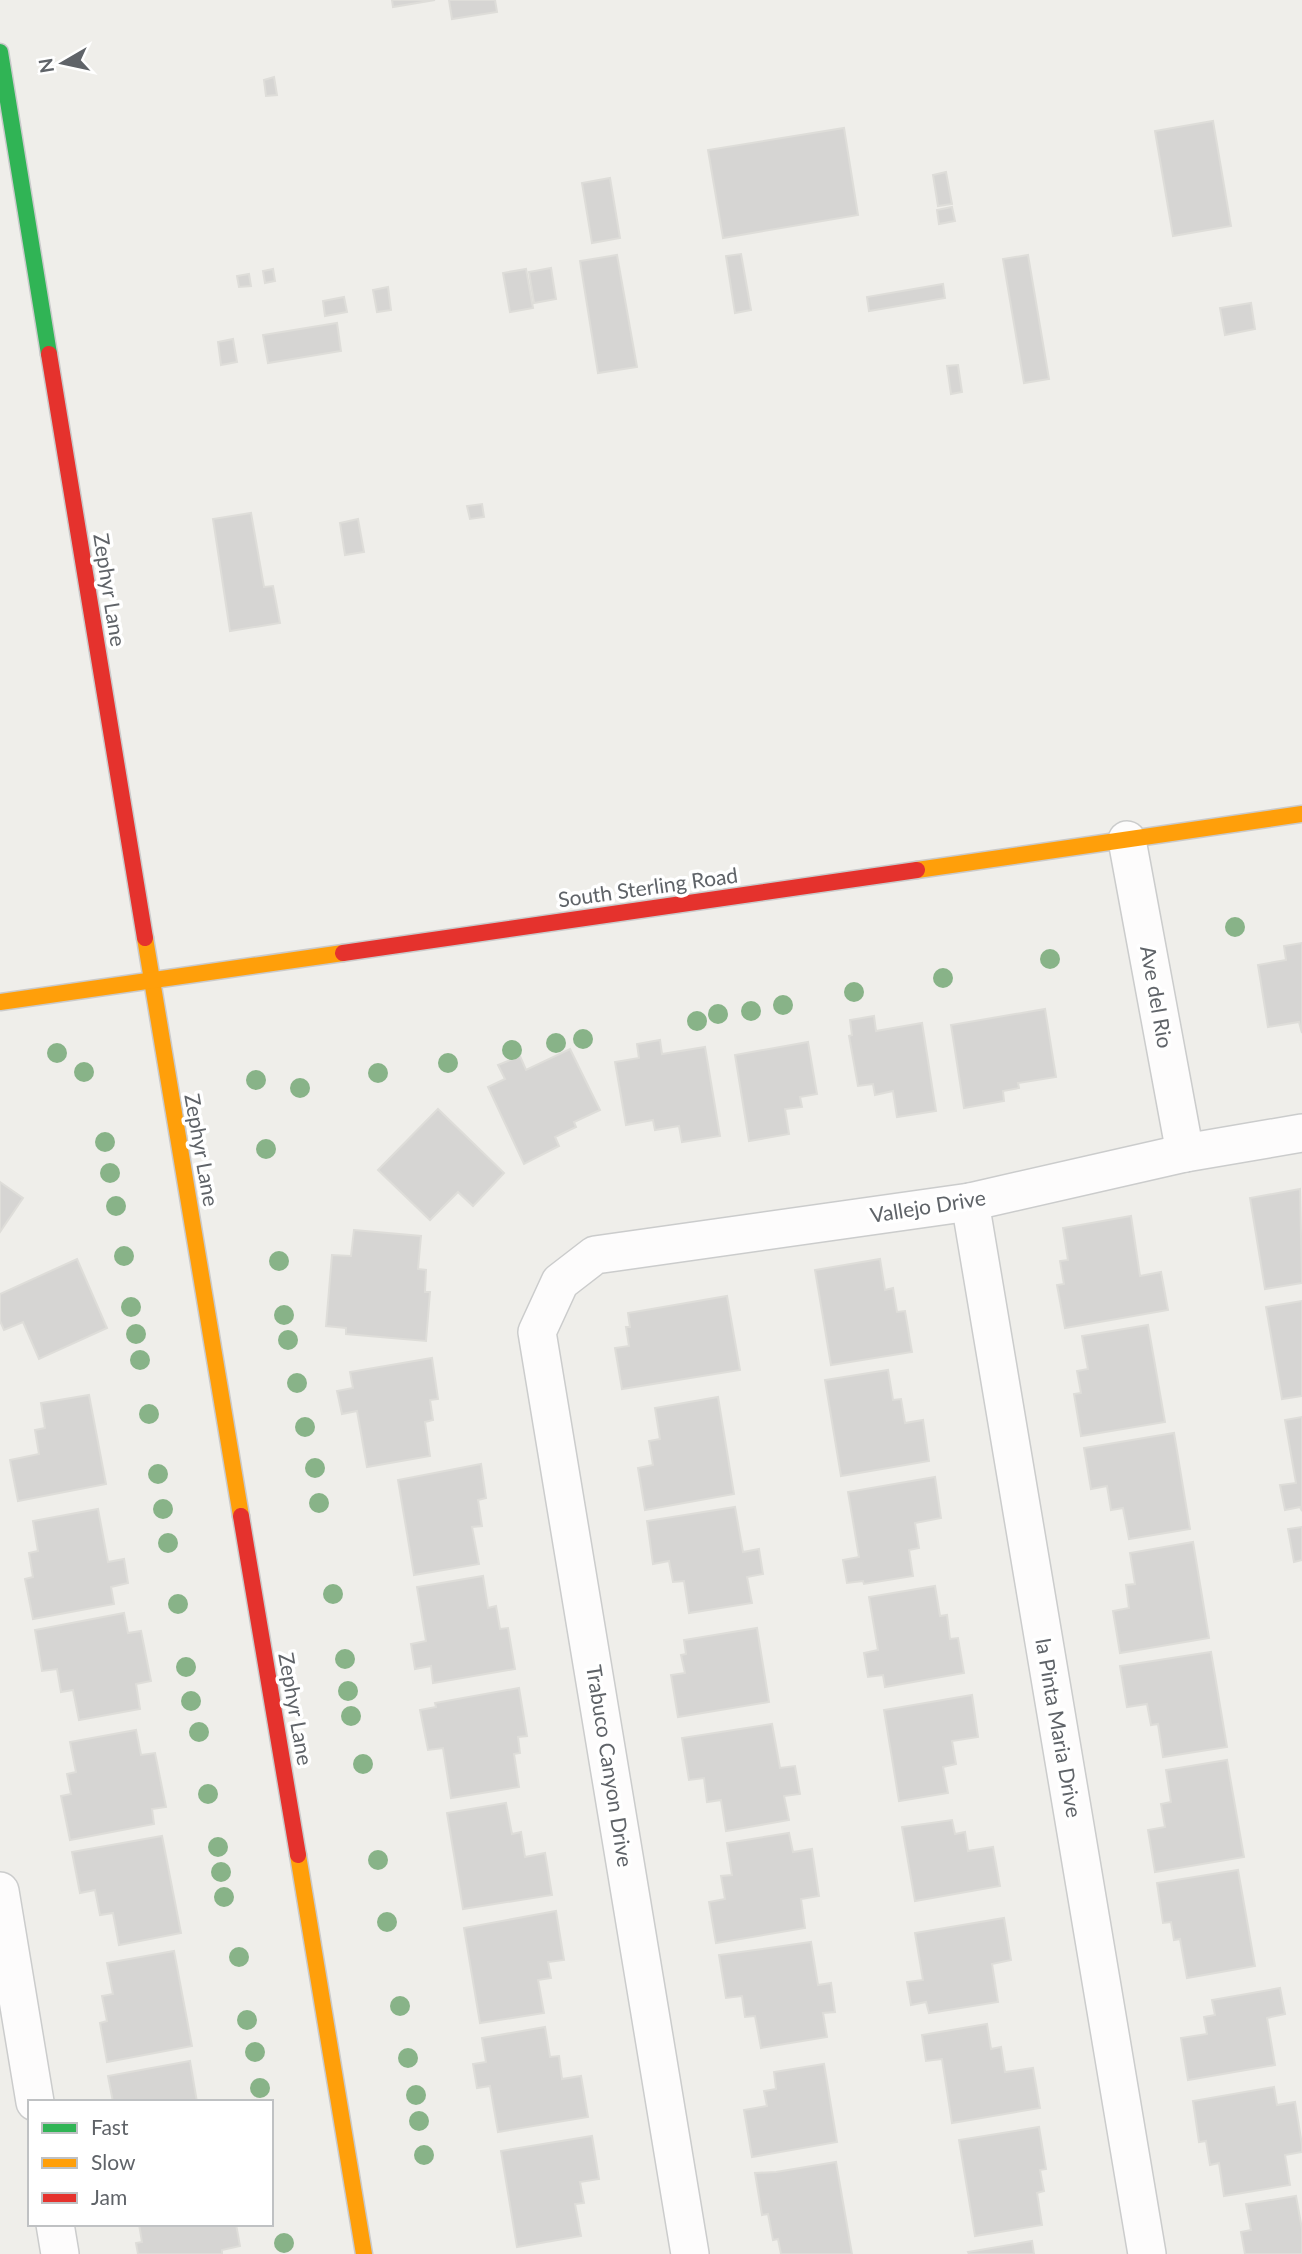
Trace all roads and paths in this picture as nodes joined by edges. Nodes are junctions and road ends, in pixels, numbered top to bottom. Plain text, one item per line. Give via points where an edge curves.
1 (0, 52) edge
2 (1302, 814) edge
3 (1127, 840) junction
4 (152, 980) junction
5 (0, 1002) edge
6 (1302, 1133) edge
7 (1185, 1153) junction
8 (970, 1202) junction
9 (560, 1282) joint
10 (0, 1891) edge
11 (35, 2100) edge
12 (55, 2226) edge
13 (60, 2254) edge
14 (364, 2254) edge
15 (690, 2254) edge
16 (1147, 2254) edge

1 - 4 street, Zephyr Lane
2 - 3 street, South Sterling Road
3 - 4 street, South Sterling Road
3 - 7 street, Ave del Rio
4 - 5 street, South Sterling Road
4 - 14 street, Zephyr Lane
6 - 7 street, Vallejo Drive
7 - 8 street, Vallejo Drive
8 - 9 street, Vallejo Drive via 595,1255
8 - 16 street, la Pinta Maria Drive
9 - 15 street, Trabuco Canyon Drive via 537,1332
10 - 11 street
12 - 13 street

